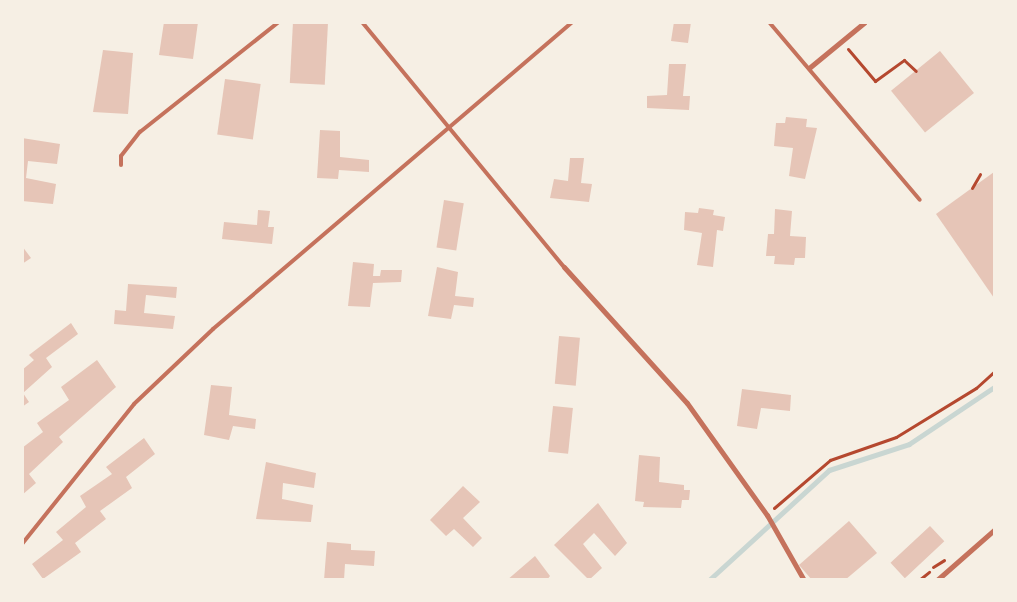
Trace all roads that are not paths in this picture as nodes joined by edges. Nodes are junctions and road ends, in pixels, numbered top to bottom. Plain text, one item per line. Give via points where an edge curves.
1 (279, 22) edge
2 (362, 22) edge
3 (573, 22) edge
4 (769, 22) edge
5 (865, 22) edge
6 (809, 68) junction
7 (450, 128) junction
8 (121, 165) dead end
9 (920, 200) dead end
10 (564, 267) joint
11 (994, 530) edge
12 (22, 544) edge
13 (804, 580) edge
14 (937, 580) edge

1 - 8 lane via 140,132 121,156
2 - 7 lane
3 - 7 lane
4 - 6 lane
5 - 6 street
6 - 9 lane
7 - 10 lane
7 - 12 lane via 213,329 134,404
10 - 13 street via 687,403 767,516
11 - 14 street

